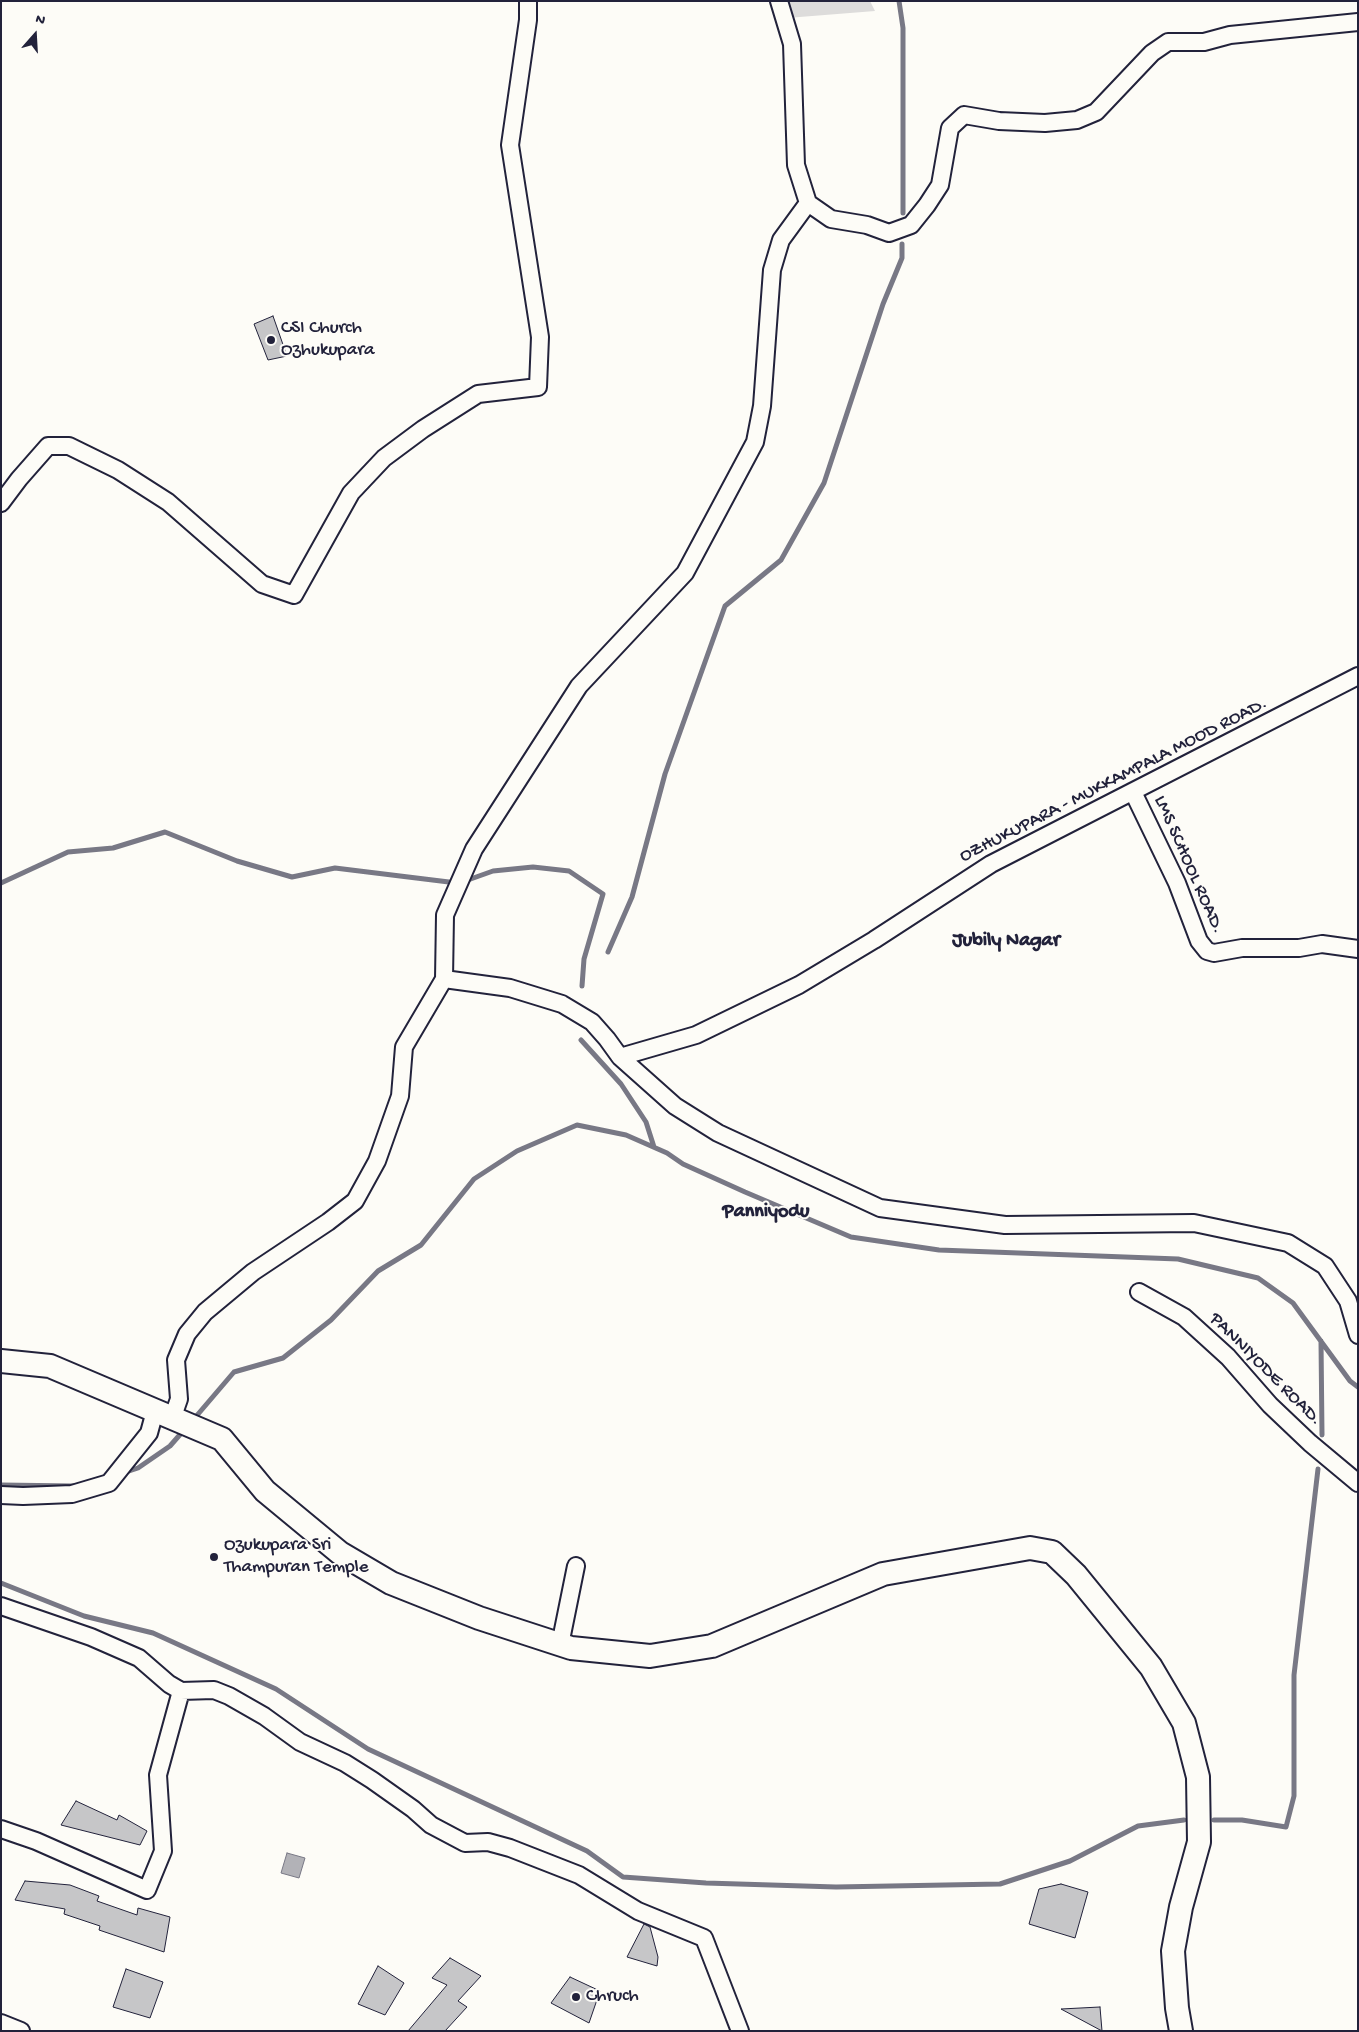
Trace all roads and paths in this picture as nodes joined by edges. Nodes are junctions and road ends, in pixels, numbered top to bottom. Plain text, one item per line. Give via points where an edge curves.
1 (528, 1) edge
2 (779, 1) edge
3 (1358, 22) edge
4 (808, 204) junction
5 (1, 503) edge
6 (1358, 676) edge
7 (1133, 792) junction
8 (1358, 949) edge
9 (444, 979) junction
10 (620, 1057) junction
11 (1139, 1292) dead end
12 (1358, 1335) edge
13 (1, 1361) edge
14 (170, 1417) junction
15 (1358, 1483) edge
16 (1, 1494) edge
17 (576, 1566) dead end
18 (1, 1606) edge
19 (560, 1645) junction
20 (181, 1691) junction
21 (1, 1829) edge
22 (1, 2023) edge
23 (21, 2031) edge
24 (740, 2031) edge
25 (1181, 2031) edge

1 - 5 street via 510,145 540,338 538,387 478,394 384,458 350,493 294,595 262,584 168,502 118,470 69,446 48,446
2 - 4 street via 792,44 796,165
3 - 4 street via 1230,35 1204,42 1168,42 1152,53 1096,112 1077,120 1007,122 964,115 950,128 940,185 912,225 889,233 831,219
4 - 9 street via 781,240 772,270 762,406 755,442 685,573 579,686 474,849 445,914
6 - 7 street, OZHUKUPARA - MUKKAMPALA MOOD ROAD.
7 - 8 street, LMS SCHOOL ROAD. via 1177,883 1199,942 1207,952 1322,944
7 - 10 street, OZHUKUPARA - MUKKAMPALA MOOD ROAD. via 991,864 799,985 696,1036
9 - 10 street via 510,988 562,1004 592,1022
9 - 14 street via 404,1047 400,1096 377,1162 355,1201 252,1272 205,1312 187,1334 176,1360 179,1399
10 - 12 street via 675,1106 718,1133 880,1208 1005,1225 1194,1223 1288,1243 1325,1266 1348,1301
11 - 15 street, PANNIYODE ROAD. via 1184,1317 1228,1357 1270,1406
13 - 14 main road via 50,1366
14 - 16 street via 149,1434 109,1483 72,1494
14 - 19 main road via 222,1439 265,1491 340,1553 391,1583 479,1618
17 - 19 street
18 - 20 street via 91,1637 139,1658
19 - 25 main road via 650,1656 712,1646 883,1574 1030,1548 1052,1552 1076,1575 1151,1667 1184,1723 1198,1777 1199,1842 1173,1951
20 - 21 street via 158,1774 163,1851 147,1890
20 - 24 street via 214,1690 229,1696 300,1742 372,1780 431,1825 465,1842 488,1842 510,1848 579,1875 638,1911 704,1938
22 - 23 street

